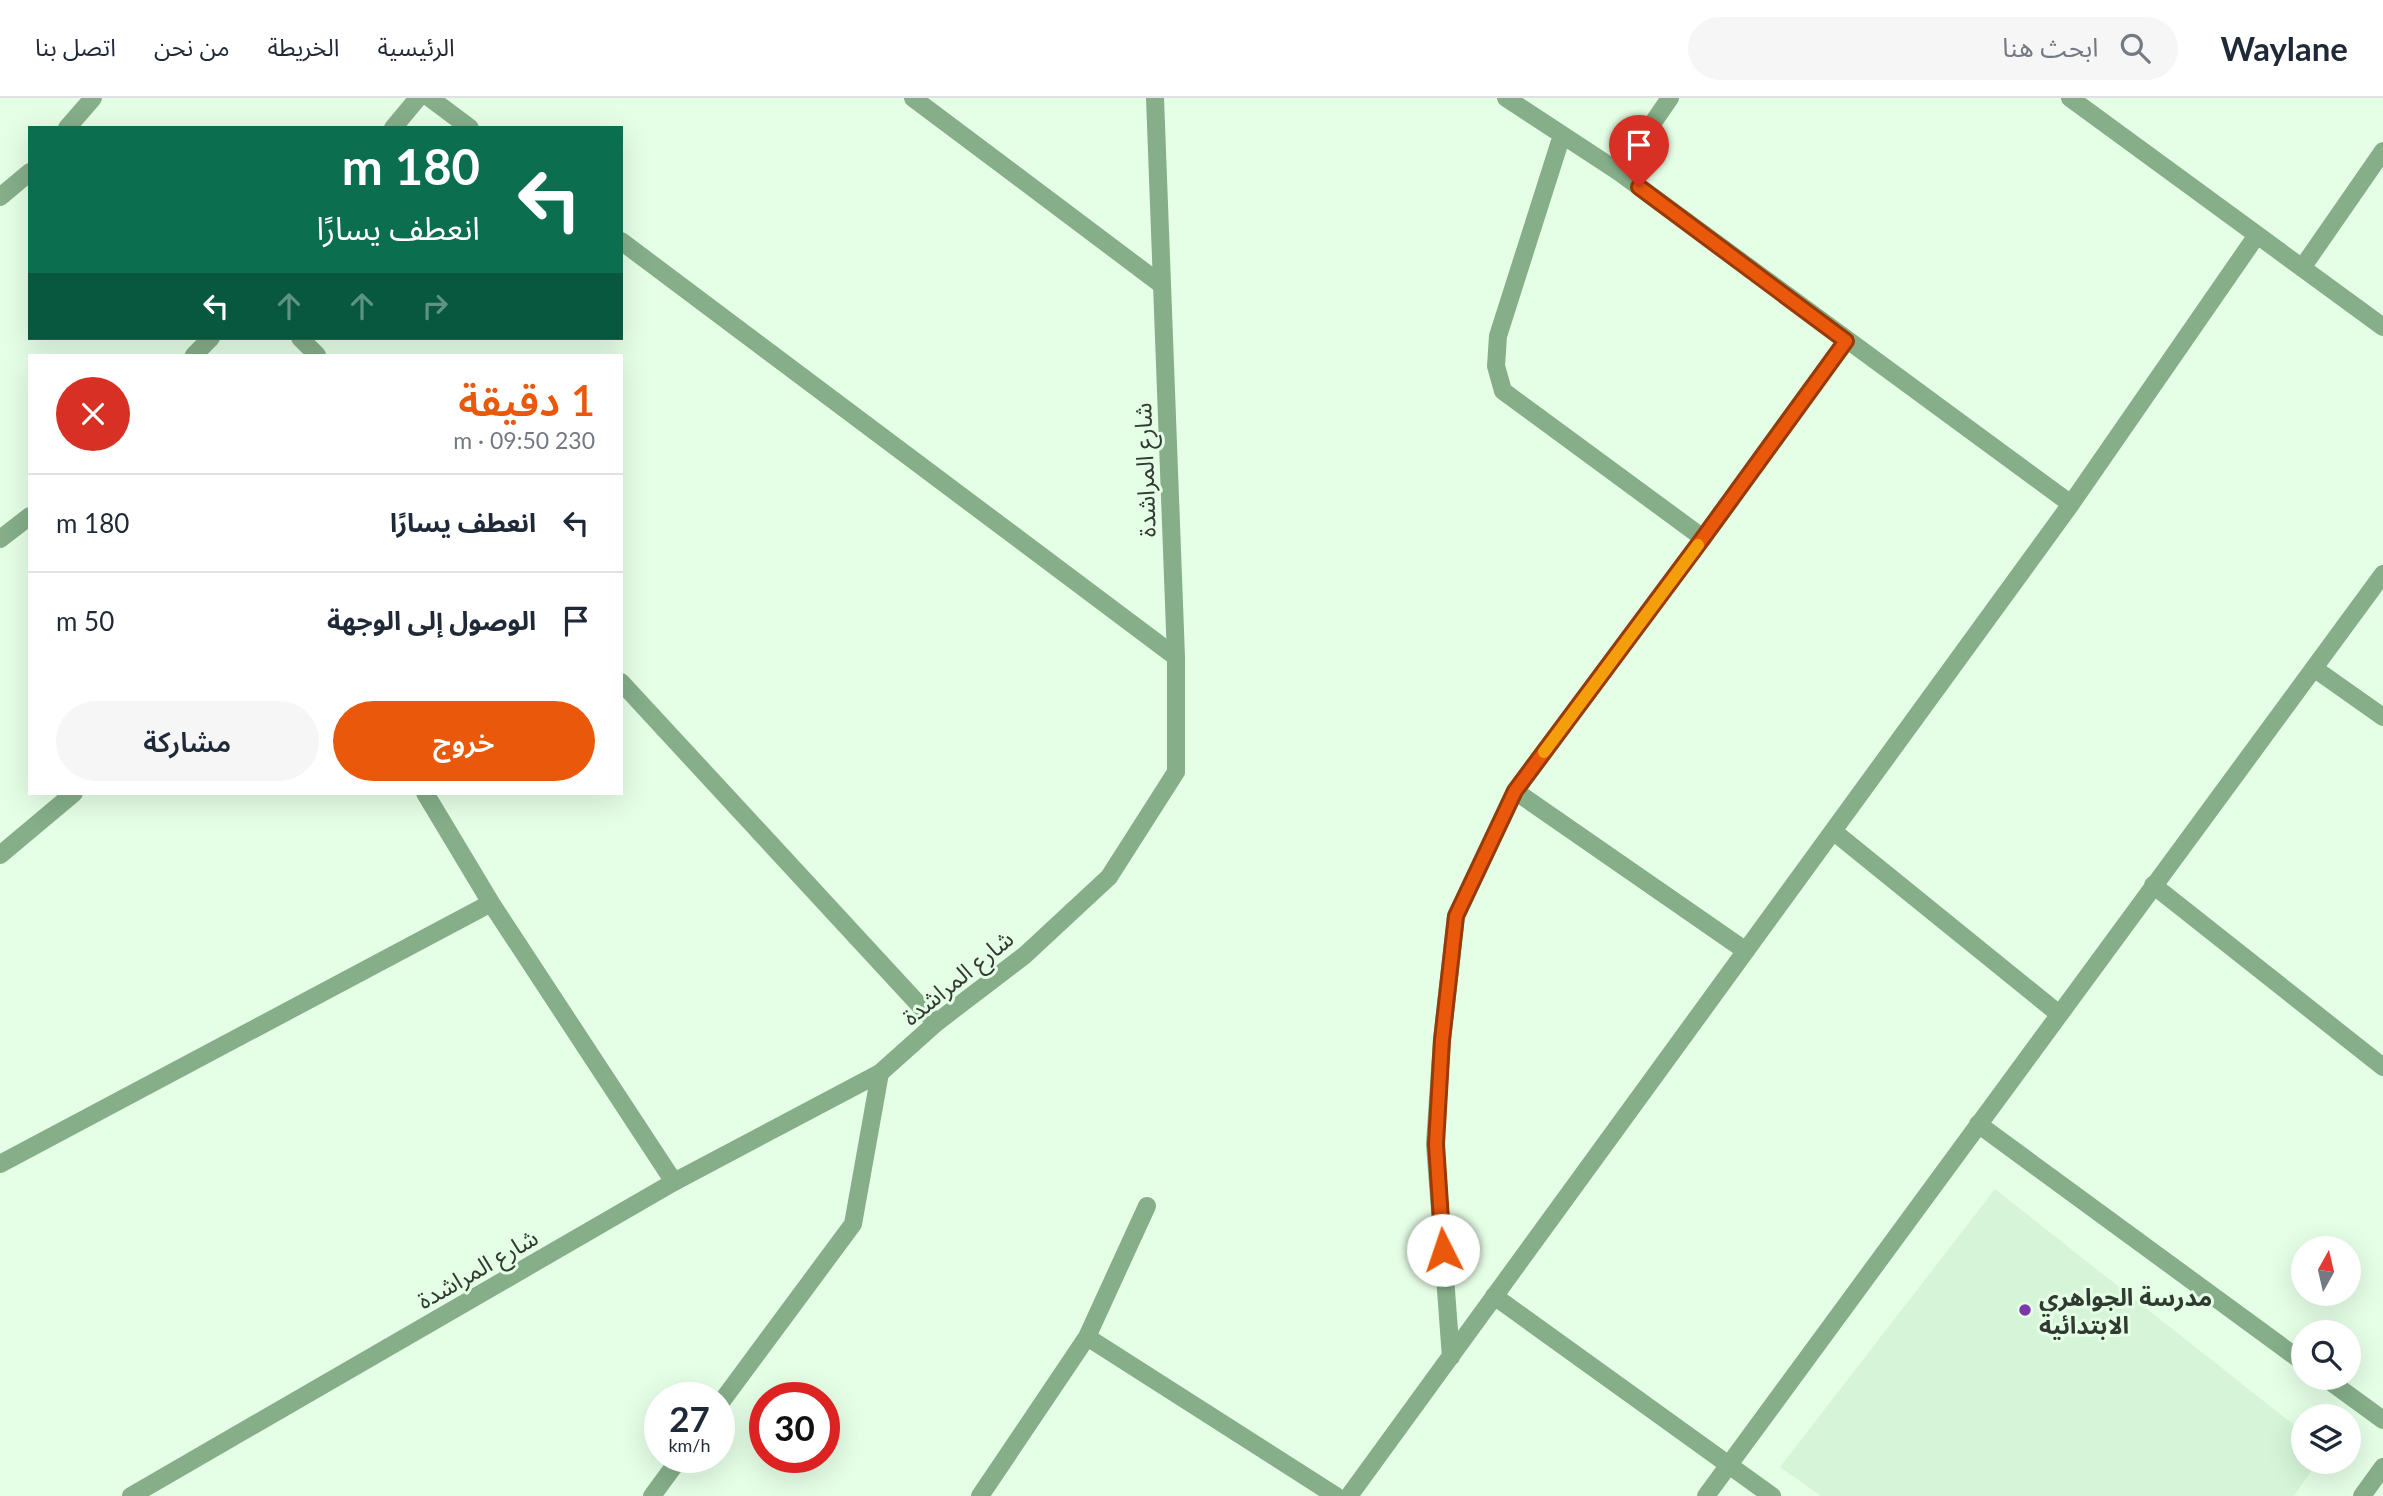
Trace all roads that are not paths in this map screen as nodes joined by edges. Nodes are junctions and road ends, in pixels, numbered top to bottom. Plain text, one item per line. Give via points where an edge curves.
1 (93, 98) edge
2 (418, 98) edge
3 (430, 98) edge
4 (913, 98) edge
5 (1155, 98) edge
6 (1506, 98) edge
7 (1670, 98) edge
8 (2070, 98) edge
9 (69, 126) edge
10 (395, 126) edge
11 (467, 126) edge
12 (1562, 135) junction
13 (2383, 152) edge
14 (1619, 172) junction
15 (28, 174) edge
16 (0, 198) edge
17 (2257, 235) junction
18 (623, 242) edge
19 (2302, 268) junction
20 (1162, 285) junction
21 (2383, 327) edge
22 (209, 340) edge
23 (302, 340) edge
24 (1846, 341) junction
25 (195, 354) edge
26 (316, 354) edge
27 (2071, 503) junction
28 (28, 518) edge
29 (1703, 538) junction
30 (0, 539) edge
31 (2383, 574) edge
32 (1176, 657) junction
33 (2315, 669) junction
34 (623, 684) edge
35 (2383, 718) edge
36 (1515, 791) junction
37 (72, 795) edge
38 (426, 795) edge
39 (1833, 831) junction
40 (0, 855) edge
41 (2153, 885) junction
42 (491, 903) junction
43 (1746, 951) junction
44 (2059, 1014) junction
45 (936, 1023) junction
46 (2383, 1067) edge
47 (880, 1073) junction
48 (1978, 1124) junction
49 (0, 1164) edge
50 (674, 1182) junction
51 (1147, 1206) dead end
52 (1494, 1296) junction
53 (1087, 1337) junction
54 (2291, 1353) edge
55 (1451, 1357) junction
56 (735, 1383) edge
57 (2342, 1390) edge
58 (2383, 1420) edge
59 (1730, 1464) junction
60 (2383, 1467) edge
61 (669, 1473) edge
62 (131, 1496) edge
63 (652, 1496) edge
64 (980, 1496) edge
65 (1336, 1496) edge
66 (1349, 1496) edge
67 (1706, 1496) edge
68 (1772, 1496) edge
69 (2362, 1496) edge

1 - 9 street
2 - 10 street
3 - 11 street
4 - 20 street
5 - 20 street, شارع المراشدة
6 - 12 street
7 - 14 street
8 - 17 street
12 - 14 street
12 - 29 street via 1498,336 1496,366 1503,391
13 - 19 street
14 - 24 street
15 - 16 street
17 - 19 street
17 - 27 street
18 - 32 street
19 - 21 street
20 - 32 street, شارع المراشدة
22 - 25 street
23 - 26 street
24 - 27 street
24 - 29 street
27 - 39 street
28 - 30 street
29 - 36 street
31 - 33 street
32 - 45 street, شارع المراشدة via 1176,772 1109,877 1026,954
33 - 35 street
33 - 41 street
34 - 45 street
36 - 43 street
36 - 55 street via 1456,916 1436,1144
37 - 40 street
38 - 42 street
39 - 43 street
39 - 44 street
41 - 44 street
41 - 46 street
42 - 49 street
42 - 50 street
43 - 52 street
44 - 48 street
45 - 47 street, شارع المراشدة
47 - 50 street, شارع المراشدة
47 - 56 street via 853,1224
48 - 54 street
48 - 59 street
50 - 62 street, شارع المراشدة
51 - 53 street
52 - 55 street
52 - 59 street
53 - 64 street
53 - 65 street
55 - 66 street
57 - 58 street
59 - 67 street
59 - 68 street
60 - 69 street
61 - 63 street

